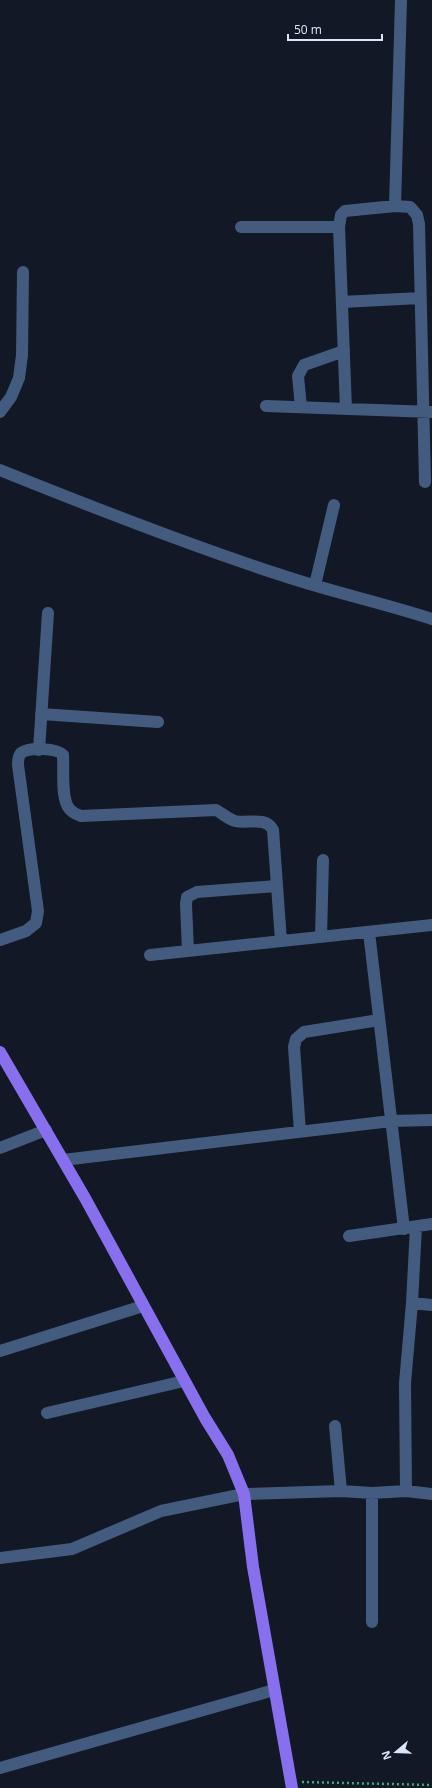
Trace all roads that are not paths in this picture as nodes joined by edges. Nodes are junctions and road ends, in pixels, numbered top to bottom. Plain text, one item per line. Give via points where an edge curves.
1 (401, 0) edge
2 (395, 206) junction
3 (241, 227) dead end
4 (339, 227) junction
5 (23, 272) dead end
6 (424, 293) edge
7 (342, 302) junction
8 (344, 351) junction
9 (266, 406) dead end
10 (301, 407) junction
11 (346, 409) junction
12 (0, 412) edge
13 (428, 412) edge
14 (0, 470) edge
15 (425, 482) dead end
16 (334, 505) dead end
17 (315, 585) junction
18 (48, 613) dead end
19 (432, 619) edge
20 (41, 714) junction
21 (158, 722) dead end
22 (39, 750) junction
23 (323, 860) dead end
24 (277, 886) junction
25 (432, 925) edge
26 (369, 932) junction
27 (321, 937) junction
28 (0, 940) edge
29 (281, 941) junction
30 (188, 951) junction
31 (150, 955) dead end
32 (379, 1020) junction
33 (0, 1052) edge
34 (432, 1120) edge
35 (391, 1121) junction
36 (46, 1130) junction
37 (300, 1132) junction
38 (0, 1148) edge
39 (63, 1160) junction
40 (432, 1224) edge
41 (410, 1228) junction
42 (349, 1236) dead end
43 (412, 1303) junction
44 (432, 1305) edge
45 (143, 1306) junction
46 (0, 1351) edge
47 (184, 1381) junction
48 (47, 1413) dead end
49 (335, 1426) dead end
50 (341, 1491) junction
51 (406, 1491) junction
52 (372, 1493) junction
53 (244, 1494) junction
54 (432, 1494) edge
55 (0, 1558) edge
56 (372, 1622) dead end
57 (274, 1690) junction
58 (0, 1768) edge
59 (291, 1785) edge

1 - 2 street
2 - 4 street via 345,211 340,215
2 - 6 street via 410,207 417,215
3 - 4 street
4 - 7 street
5 - 12 street via 22,355 19,378 11,397
6 - 7 street
6 - 13 street
7 - 8 street
8 - 10 street via 304,365 298,376
8 - 11 street
9 - 10 street
10 - 11 street
11 - 13 street
13 - 15 street
14 - 17 street via 112,516 285,577
16 - 17 street
17 - 19 street
18 - 20 street
20 - 21 street
20 - 22 street
22 - 24 street via 54,749 63,755 67,807 81,816 216,810 235,820 267,823 273,830
22 - 28 street via 22,752 18,757 38,911 36,923 26,931
23 - 27 street
24 - 29 street
24 - 30 street via 198,892 188,897
25 - 26 street
26 - 27 street
26 - 32 street
27 - 29 street
29 - 30 street
30 - 31 street
32 - 35 street
32 - 37 street via 304,1032 296,1039 294,1047
33 - 36 main road
34 - 35 street
35 - 37 street
35 - 41 street
36 - 38 street
36 - 39 main road
37 - 39 street
39 - 45 main road
40 - 41 street
41 - 42 street
41 - 43 street
43 - 44 street
43 - 51 street via 405,1383
45 - 46 street
45 - 47 main road
47 - 48 street
47 - 53 main road via 228,1455
49 - 50 street
50 - 52 street
50 - 53 street
51 - 52 street
51 - 54 street
52 - 56 street
53 - 55 street via 161,1510 72,1549
53 - 57 main road via 253,1567
57 - 58 street
57 - 59 main road

